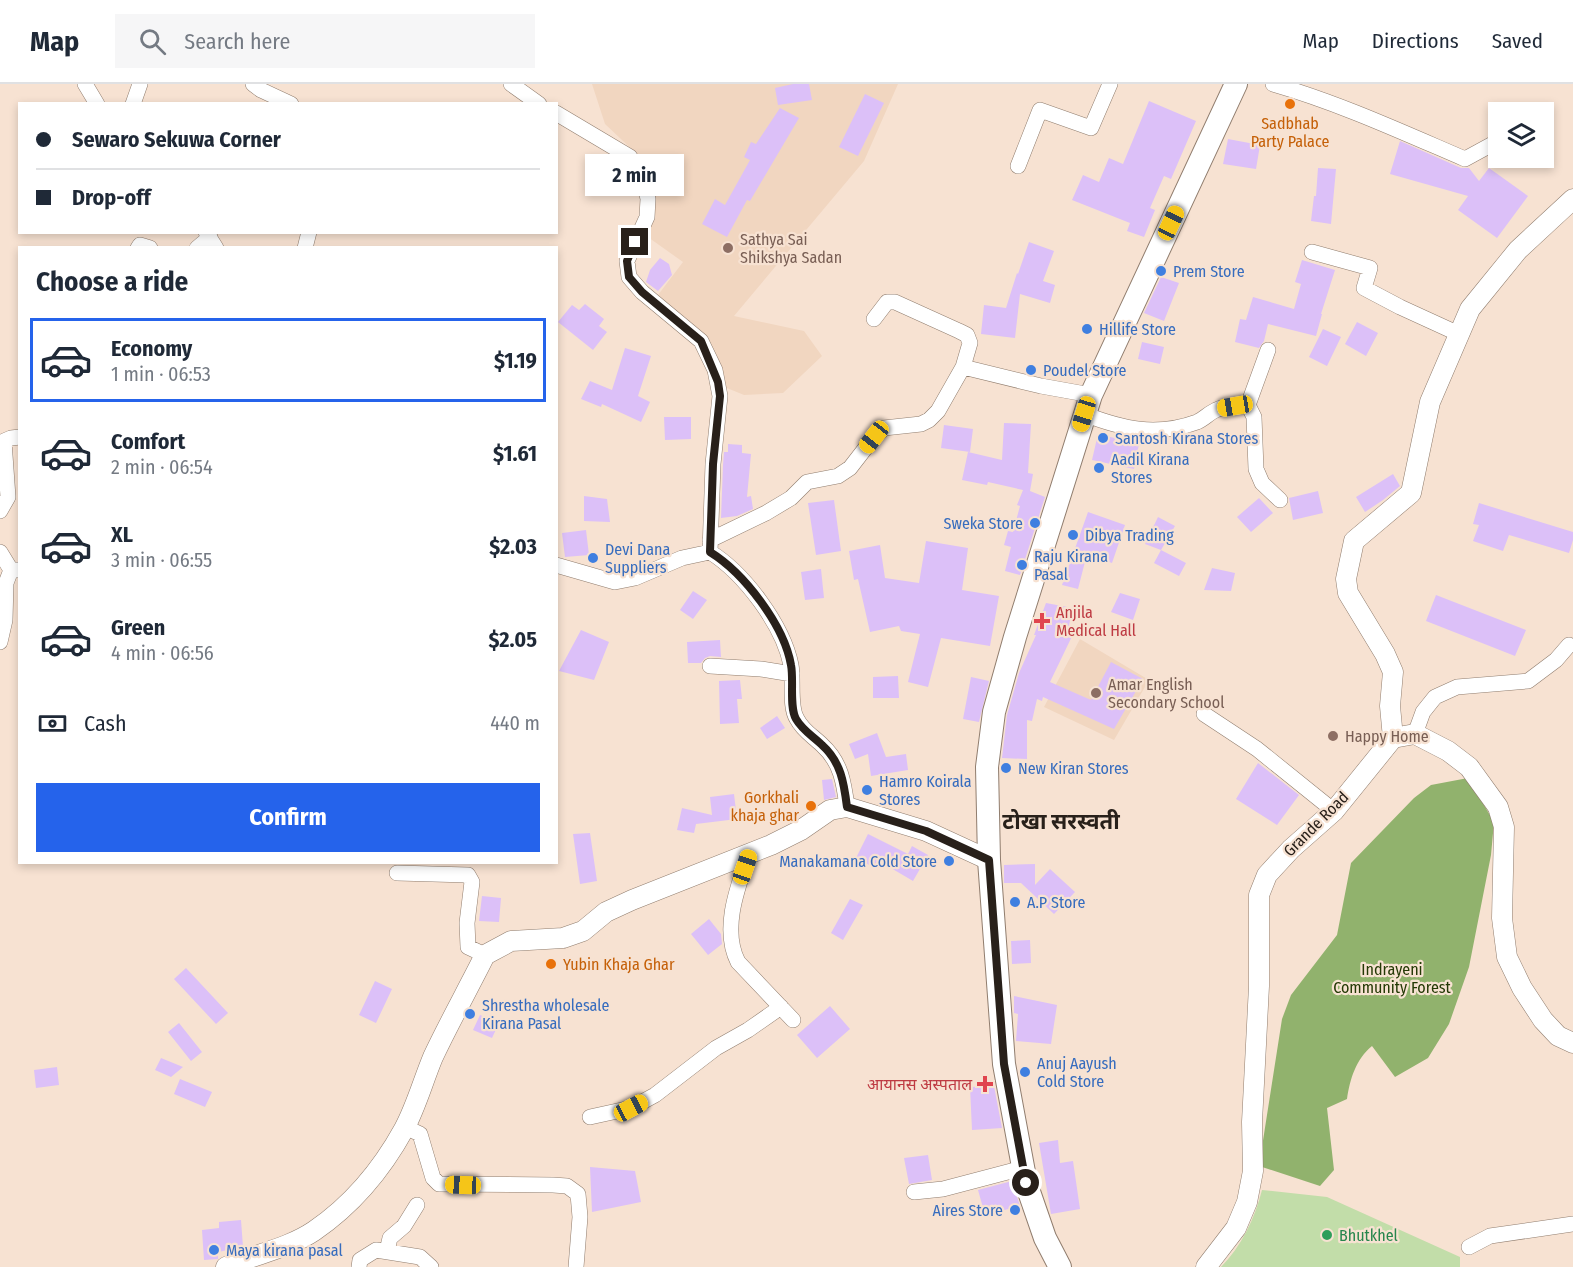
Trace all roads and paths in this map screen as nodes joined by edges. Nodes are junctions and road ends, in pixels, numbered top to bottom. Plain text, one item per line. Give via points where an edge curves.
1 (85, 84) edge
2 (140, 84) edge
3 (253, 84) edge
4 (511, 84) edge
5 (1110, 84) edge
6 (1236, 84) edge
7 (1273, 84) edge
8 (96, 102) edge
9 (134, 102) edge
10 (287, 102) edge
11 (536, 102) edge
12 (558, 115) edge
13 (1488, 146) edge
14 (1018, 166) dead end
15 (1573, 199) edge
16 (1312, 252) dead end
17 (874, 319) dead end
18 (1459, 334) junction
19 (1268, 350) dead end
20 (963, 367) junction
21 (1088, 405) junction
22 (1248, 405) junction
23 (18, 436) edge
24 (4, 489) edge
25 (1280, 500) dead end
26 (0, 511) edge
27 (710, 546) junction
28 (0, 552) edge
29 (558, 566) edge
30 (15, 570) edge
31 (0, 642) edge
32 (1569, 645) dead end
33 (710, 666) dead end
34 (792, 674) junction
35 (1204, 714) dead end
36 (1415, 734) junction
37 (1393, 738) junction
38 (847, 807) junction
39 (1334, 811) junction
40 (749, 854) junction
41 (989, 860) junction
42 (397, 873) dead end
43 (485, 955) junction
44 (781, 1007) junction
45 (793, 1020) dead end
46 (1573, 1043) edge
47 (590, 1117) dead end
48 (405, 1127) junction
49 (1023, 1168) junction
50 (914, 1192) dead end
51 (417, 1205) dead end
52 (1573, 1224) edge
53 (1469, 1247) dead end
54 (387, 1251) junction
55 (226, 1267) edge
56 (358, 1267) edge
57 (431, 1267) edge
58 (576, 1267) edge
59 (1060, 1267) edge
60 (1206, 1267) edge

1 - 8 street
2 - 9 street
3 - 10 street
4 - 11 street
5 - 14 street via 1090,128 1040,110
6 - 21 main road
7 - 13 street via 1359,114 1465,159
12 - 27 street via 630,157 648,199 647,217 627,261 629,277 701,341 715,370 720,396
15 - 18 street via 1518,250 1470,309
16 - 18 street via 1370,268 1364,288
17 - 20 street via 887,303 895,302 967,335 970,343
18 - 37 street via 1430,402 1411,493 1354,541 1346,579 1348,593 1393,672
19 - 22 street
20 - 21 street via 1041,387
20 - 27 street via 939,411 929,420 884,428 850,468 838,476 807,482 791,498
21 - 22 street via 1115,426 1146,430 1172,430 1200,421 1217,409
21 - 41 main road via 994,712 987,767
22 - 25 street via 1254,417 1256,469 1262,483
23 - 24 street via 4,441
24 - 26 street via 8,497
27 - 29 street via 635,578 615,582
27 - 34 street via 747,583 777,627
28 - 30 street
30 - 31 street via 6,583
32 - 36 street via 1528,681 1457,687 1435,697
33 - 34 street
34 - 38 street via 795,717 838,764
35 - 39 street via 1257,749
36 - 37 street
36 - 46 street via 1469,766 1498,807 1504,827 1502,918 1507,957 1543,1020 1558,1036
37 - 39 street, Grande Road
38 - 40 street via 830,810 801,830
38 - 41 street via 926,831
39 - 60 street, Grande Road via 1267,875 1259,894 1253,1171 1247,1202 1236,1228
40 - 43 street via 606,912 583,932 563,938 511,941
40 - 44 street via 734,905 732,945 738,962
41 - 49 main road via 1004,1064
42 - 43 street via 468,875 472,882 468,947
43 - 48 street via 434,1056
44 - 45 street
44 - 47 street via 716,1048 655,1095 631,1108
48 - 55 street via 379,1168 336,1214 312,1232 279,1248
48 - 58 street via 420,1134 433,1178 439,1184 567,1186 578,1194
49 - 50 street via 943,1189
49 - 59 main road via 1045,1239
51 - 54 street via 404,1226 390,1238
52 - 53 street via 1490,1236
54 - 56 street via 376,1250 360,1260
54 - 57 street via 420,1257

